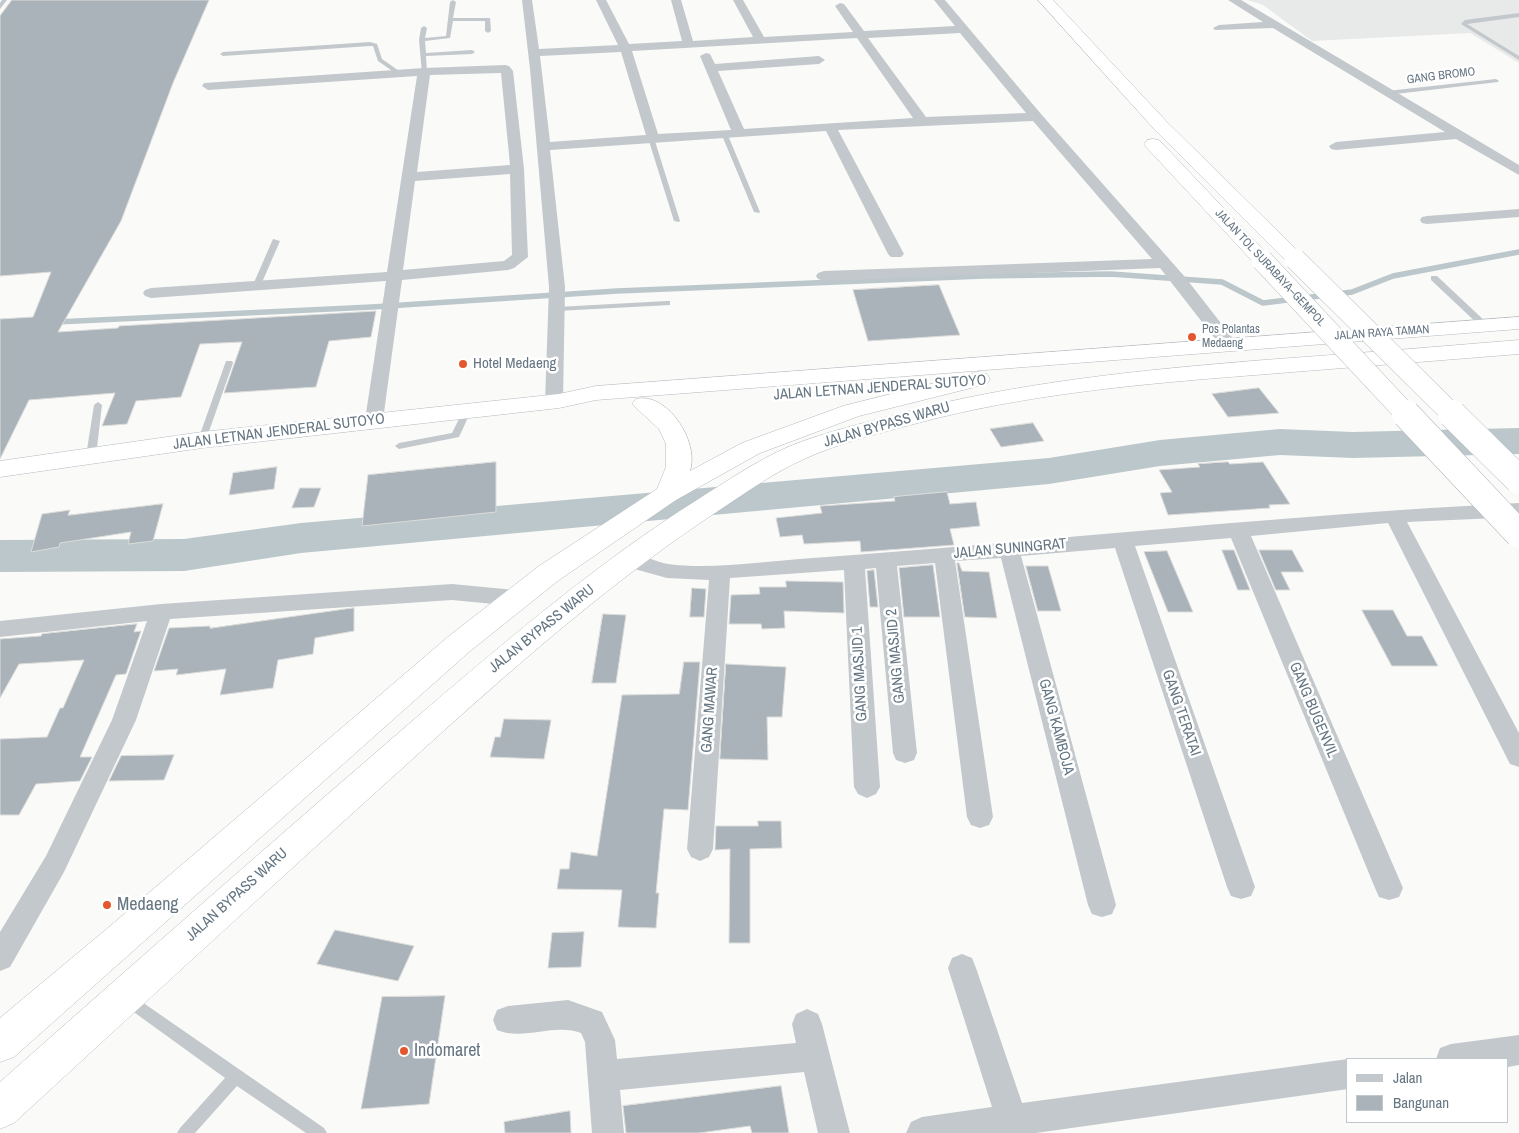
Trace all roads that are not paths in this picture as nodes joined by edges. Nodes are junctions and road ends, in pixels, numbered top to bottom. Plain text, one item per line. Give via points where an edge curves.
1 (5, 0) edge
2 (528, 0) edge
3 (601, 0) edge
4 (676, 0) edge
5 (738, 0) edge
6 (939, 0) edge
7 (1045, 0) edge
8 (1233, 0) edge
9 (453, 2) dead end
10 (840, 6) dead end
11 (0, 7) edge
12 (1519, 15) edge
13 (451, 20) junction
14 (1274, 25) junction
15 (424, 28) dead end
16 (1219, 28) dead end
17 (963, 29) junction
18 (488, 31) dead end
19 (859, 36) junction
20 (422, 40) junction
21 (761, 41) junction
22 (695, 45) junction
23 (626, 49) junction
24 (472, 52) dead end
25 (534, 53) junction
26 (222, 54) dead end
27 (423, 55) junction
28 (1519, 58) edge
29 (819, 60) dead end
30 (711, 68) junction
31 (424, 72) junction
32 (400, 74) junction
33 (1496, 81) dead end
34 (208, 86) dead end
35 (1387, 93) junction
36 (1036, 117) junction
37 (922, 121) junction
38 (830, 127) junction
39 (1141, 131) dead end
40 (739, 132) junction
41 (724, 133) junction
42 (1458, 135) junction
43 (652, 138) junction
44 (544, 146) junction
45 (1336, 146) dead end
46 (1516, 167) edge
47 (517, 169) junction
48 (409, 177) junction
49 (757, 212) dead end
50 (1519, 213) edge
51 (1427, 220) dead end
52 (677, 221) dead end
53 (276, 241) dead end
54 (896, 254) dead end
55 (1171, 271) junction
56 (395, 276) junction
57 (824, 276) dead end
58 (1434, 278) dead end
59 (256, 287) junction
60 (151, 293) dead end
61 (557, 299) junction
62 (667, 303) dead end
63 (1519, 323) edge
64 (1484, 325) junction
65 (1229, 344) junction
66 (1519, 347) edge
67 (1096, 356) junction
68 (229, 363) dead end
69 (1201, 372) junction
70 (967, 381) junction
71 (557, 402) junction
72 (644, 404) junction
73 (98, 405) dead end
74 (467, 411) junction
75 (851, 412) junction
76 (374, 420) junction
77 (871, 430) junction
78 (202, 440) junction
79 (399, 446) dead end
80 (91, 456) junction
81 (0, 469) edge
82 (1519, 480) edge
83 (662, 498) junction
84 (1519, 510) edge
85 (1394, 516) junction
86 (1238, 531) junction
87 (1519, 534) edge
88 (1122, 540) junction
89 (1009, 549) junction
90 (944, 555) junction
91 (627, 560) junction
92 (886, 560) junction
93 (854, 561) junction
94 (720, 571) junction
95 (515, 598) junction
96 (161, 612) junction
97 (0, 629) edge
98 (905, 753) dead end
99 (1519, 757) edge
100 (867, 787) dead end
101 (980, 817) dead end
102 (700, 849) dead end
103 (1241, 887) dead end
104 (1389, 888) dead end
105 (1102, 905) dead end
106 (0, 958) edge
107 (962, 968) dead end
108 (124, 997) junction
109 (508, 1020) dead end
110 (807, 1024) dead end
111 (0, 1043) edge
112 (1519, 1050) edge
113 (815, 1056) junction
114 (1459, 1058) edge
115 (1346, 1074) edge
116 (604, 1076) junction
117 (236, 1077) junction
118 (0, 1109) edge
119 (1012, 1120) junction
120 (185, 1133) edge
121 (318, 1133) edge
122 (608, 1133) edge
123 (834, 1133) edge
124 (922, 1133) edge

1 - 11 lane
2 - 25 street
3 - 23 street
4 - 22 street
5 - 21 street
6 - 17 street
7 - 82 highway, JALAN TOL SURABAYA–GEMPOL, bridge via 1161,126
8 - 14 street
9 - 13 lane
10 - 19 street
12 - 28 lane via 1464,24
13 - 18 lane via 488,19
13 - 20 lane via 448,37
14 - 16 street
14 - 35 street
15 - 20 lane
17 - 19 street
17 - 36 street
19 - 21 street
19 - 37 street
20 - 27 lane
21 - 22 street
22 - 23 street
22 - 30 street
23 - 25 street
23 - 43 street
24 - 27 lane
25 - 44 street
26 - 32 lane via 370,44 375,45 383,64
27 - 31 lane
29 - 30 street
30 - 40 street
31 - 32 street
31 - 47 street via 497,68 507,71
31 - 48 street
32 - 34 street
33 - 35 lane, GANG BROMO
35 - 42 street
36 - 37 street
36 - 55 street
37 - 38 street
38 - 40 street
38 - 54 street
39 - 87 highway, JALAN TOL SURABAYA–GEMPOL, bridge
40 - 41 street
41 - 43 street
41 - 49 lane
42 - 45 street
42 - 46 street
43 - 44 street
43 - 52 lane
44 - 61 street
47 - 48 street
47 - 56 street via 520,253 517,261 508,265
48 - 56 street
50 - 51 street
53 - 59 lane
55 - 57 street
55 - 65 street
56 - 59 street
56 - 76 street
58 - 64 lane
59 - 60 street
61 - 62 lane
61 - 71 street
63 - 64 highway, JALAN RAYA TAMAN
64 - 65 highway, JALAN RAYA TAMAN
65 - 67 highway, JALAN RAYA TAMAN
66 - 69 highway, JALAN RAYA TAMAN
67 - 70 highway, JALAN BYPASS WARU
67 - 71 highway, JALAN LETNAN JENDERAL SUTOYO via 596,394
68 - 78 lane
69 - 70 highway, JALAN LETNAN JENDERAL SUTOYO via 1161,369
69 - 77 highway, JALAN BYPASS WARU via 1010,395 954,406
70 - 72 highway, JALAN LETNAN JENDERAL SUTOYO
70 - 75 highway, JALAN BYPASS WARU
71 - 72 highway, JALAN LETNAN JENDERAL SUTOYO via 586,407
71 - 74 highway, JALAN LETNAN JENDERAL SUTOYO
72 - 83 highway via 669,425 677,437 680,451 680,466 675,480
73 - 80 lane
74 - 76 highway, JALAN LETNAN JENDERAL SUTOYO
74 - 79 lane via 456,435
75 - 77 highway via 887,413 886,420
75 - 83 highway, JALAN BYPASS WARU via 751,448
76 - 78 highway, JALAN LETNAN JENDERAL SUTOYO
77 - 91 highway, JALAN BYPASS WARU via 796,453 758,473
78 - 80 highway, JALAN LETNAN JENDERAL SUTOYO
80 - 81 highway, JALAN LETNAN JENDERAL SUTOYO
83 - 95 highway, JALAN BYPASS WARU
84 - 85 street, JALAN SUNINGRAT
85 - 86 street, JALAN SUNINGRAT
85 - 99 street
86 - 88 street, JALAN SUNINGRAT
86 - 104 street, GANG BUGENVIL
88 - 89 street, JALAN SUNINGRAT
88 - 103 street, GANG TERATAI
89 - 90 street, JALAN SUNINGRAT
89 - 105 street, GANG KAMBOJA
90 - 92 street, JALAN SUNINGRAT
90 - 101 street
91 - 94 street, JALAN SUNINGRAT via 667,571
91 - 108 highway, JALAN BYPASS WARU via 494,668
92 - 93 street, JALAN SUNINGRAT
92 - 98 street, GANG MASJID 2
93 - 94 street, JALAN SUNINGRAT
93 - 100 street, GANG MASJID 1
94 - 102 street, GANG MAWAR
95 - 96 street via 452,592
95 - 111 highway, JALAN BYPASS WARU
96 - 97 street
96 - 106 street via 124,720 54,864
107 - 119 street
108 - 117 lane
108 - 118 highway, JALAN BYPASS WARU
109 - 116 street via 568,1014 591,1022 600,1040
110 - 113 street
112 - 114 street
113 - 116 street
113 - 123 street
115 - 119 street
116 - 122 street
117 - 120 lane
117 - 121 lane
119 - 124 street

